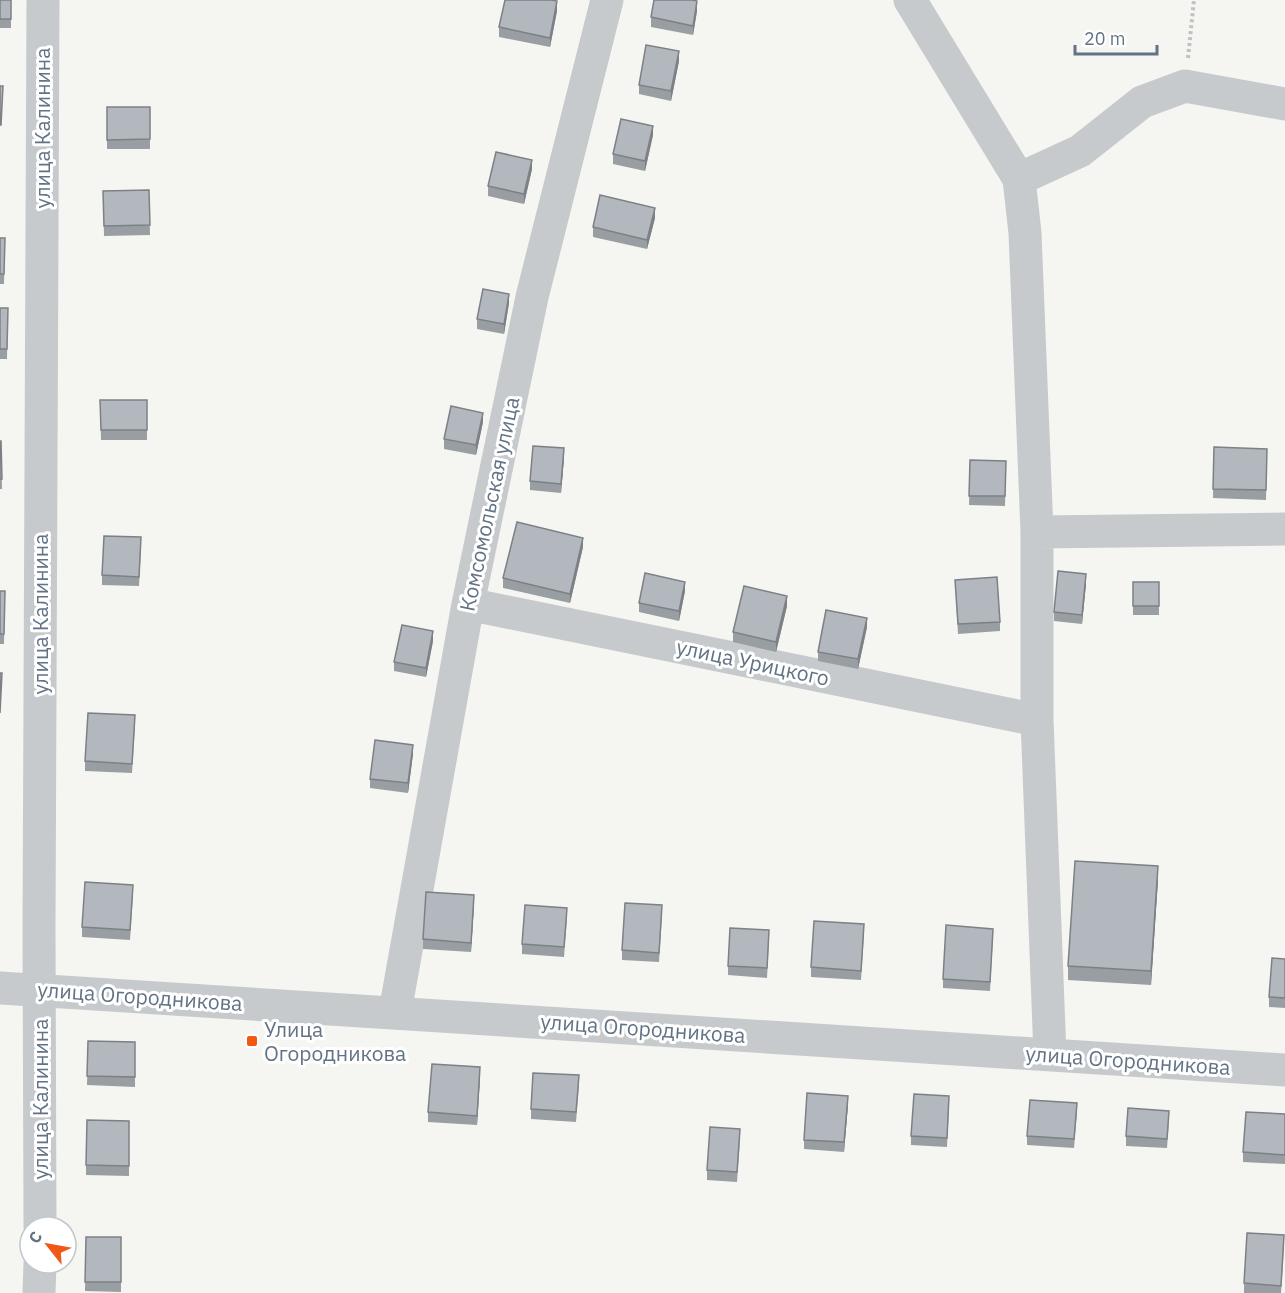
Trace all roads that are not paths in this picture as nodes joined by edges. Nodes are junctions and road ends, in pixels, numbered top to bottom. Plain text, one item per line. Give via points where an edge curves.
1 (43, 0) edge
2 (607, 0) edge
3 (910, 0) edge
4 (1285, 104) edge
5 (1019, 179) junction
6 (1285, 529) edge
7 (1037, 532) junction
8 (468, 604) junction
9 (1037, 720) junction
10 (0, 988) edge
11 (40, 990) junction
12 (395, 1012) junction
13 (1050, 1055) junction
14 (1285, 1070) edge
15 (40, 1215) edge
16 (40, 1275) edge
17 (39, 1293) edge

1 - 11 street, улица Калинина
2 - 8 street, Комсомольская улица via 532,297
3 - 5 street
4 - 5 street via 1185,86 1142,102 1080,151
5 - 7 street via 1025,233
6 - 7 street
7 - 9 street
8 - 9 street, улица Урицкого
8 - 12 street, Комсомольская улица
9 - 13 street
10 - 11 street, улица Огородникова
11 - 12 street, улица Огородникова
11 - 15 street, улица Калинина
12 - 13 street, улица Огородникова
13 - 14 street, улица Огородникова
16 - 17 street

